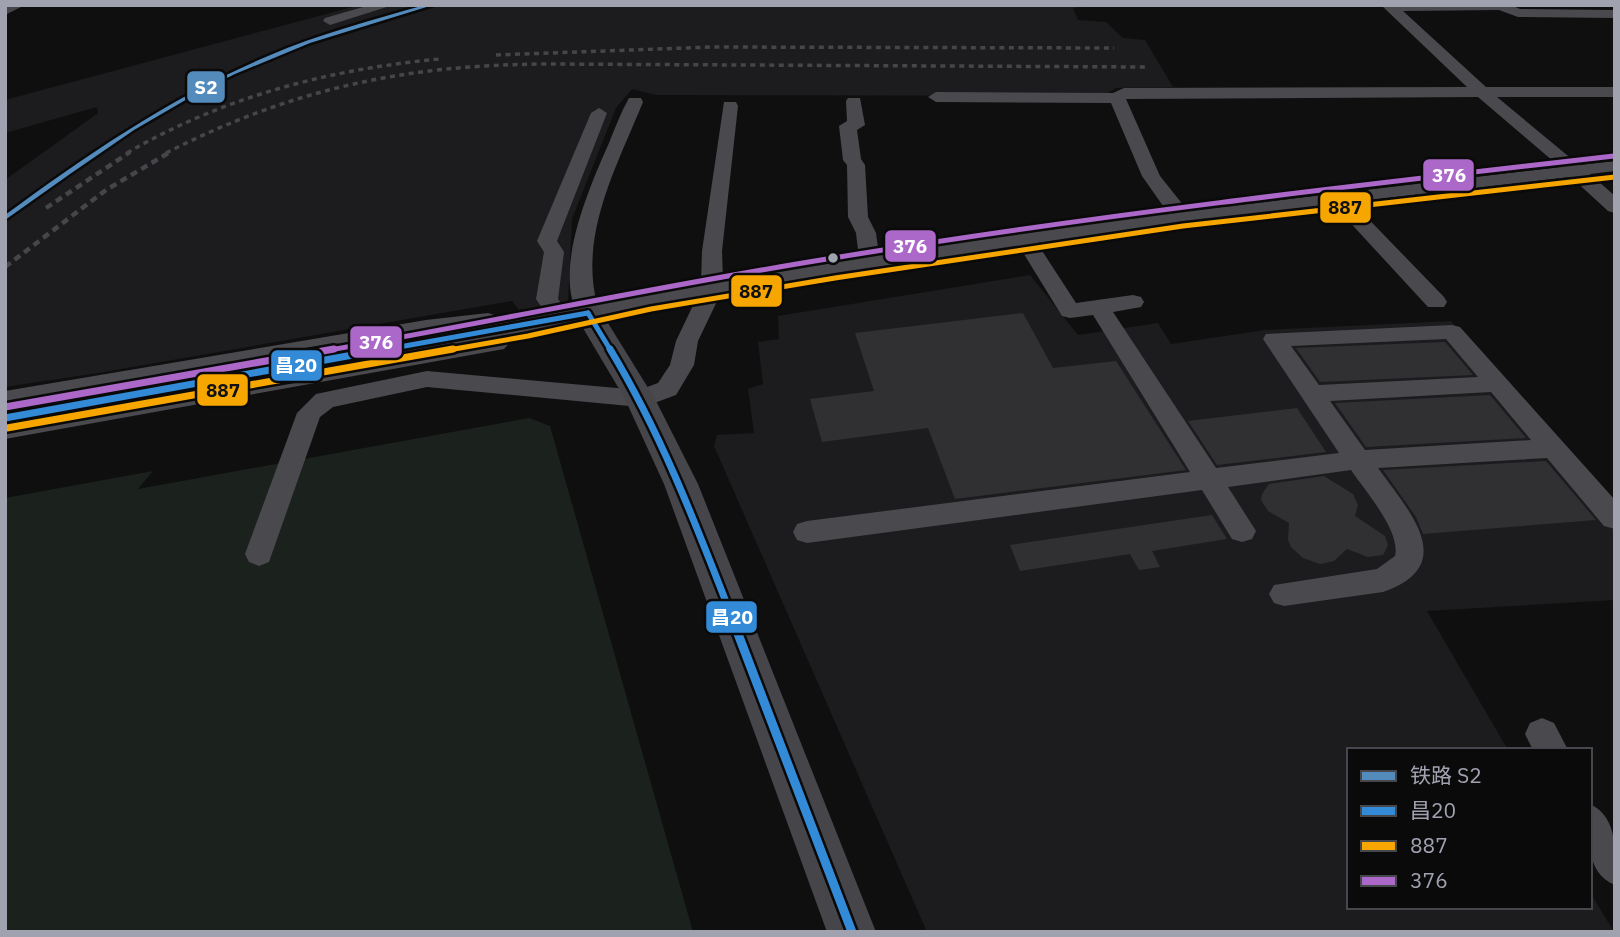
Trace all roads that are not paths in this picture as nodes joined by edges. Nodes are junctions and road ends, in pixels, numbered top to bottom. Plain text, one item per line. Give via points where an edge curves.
1 (16, 5) edge
2 (386, 5) edge
3 (1389, 6) edge
4 (5, 10) edge
5 (1615, 14) edge
6 (330, 21) dead end
7 (1481, 92) junction
8 (1615, 92) edge
9 (936, 97) dead end
10 (1117, 98) junction
11 (854, 101) dead end
12 (635, 102) dead end
13 (730, 106) dead end
14 (599, 113) dead end
15 (1615, 166) edge
16 (1576, 171) junction
17 (1337, 197) dead end
18 (1615, 207) edge
19 (1182, 216) junction
20 (1024, 238) junction
21 (870, 262) junction
22 (712, 288) junction
23 (1133, 302) dead end
24 (1436, 302) dead end
25 (1099, 307) junction
26 (575, 316) junction
27 (512, 328) junction
28 (448, 351) junction
29 (427, 379) junction
30 (1497, 384) junction
31 (1311, 394) junction
32 (5, 399) edge
33 (640, 399) junction
34 (5, 418) edge
35 (5, 430) edge
36 (1553, 448) junction
37 (1356, 460) junction
38 (1207, 479) junction
39 (1614, 518) edge
40 (1242, 531) dead end
41 (807, 532) dead end
42 (259, 554) dead end
43 (1284, 594) dead end
44 (1592, 826) edge
45 (1615, 867) edge
46 (852, 932) edge

1 - 4 main road
2 - 6 street
3 - 5 street via 1501,6 1518,13
3 - 7 street
7 - 8 street
7 - 10 street via 1124,93
7 - 16 street
9 - 10 street
10 - 19 street via 1154,181 1166,202
11 - 21 street via 856,125 848,126 856,165 858,217 866,233
12 - 26 street via 592,203
13 - 22 street via 712,251
14 - 26 street via 547,241 554,252 547,299
15 - 16 street
16 - 18 street
16 - 19 street
17 - 24 street
19 - 20 street
20 - 21 street
20 - 25 street via 1070,311
21 - 22 street
22 - 26 street
22 - 33 street via 687,341 682,365 667,389
23 - 25 street
25 - 38 street
26 - 27 main road
26 - 33 main road
27 - 28 street via 496,344
27 - 32 street via 488,320 426,327
27 - 34 main road
28 - 29 street via 433,365
28 - 35 street
29 - 33 street
29 - 42 street via 325,400 309,412
30 - 31 street
30 - 31 street via 1452,332 1274,338
30 - 36 street
31 - 37 street
33 - 46 main road via 681,484
36 - 37 street
36 - 39 street
37 - 38 street
37 - 43 street via 1405,527 1411,550 1408,563 1383,580
38 - 40 street
38 - 41 street
44 - 45 street

